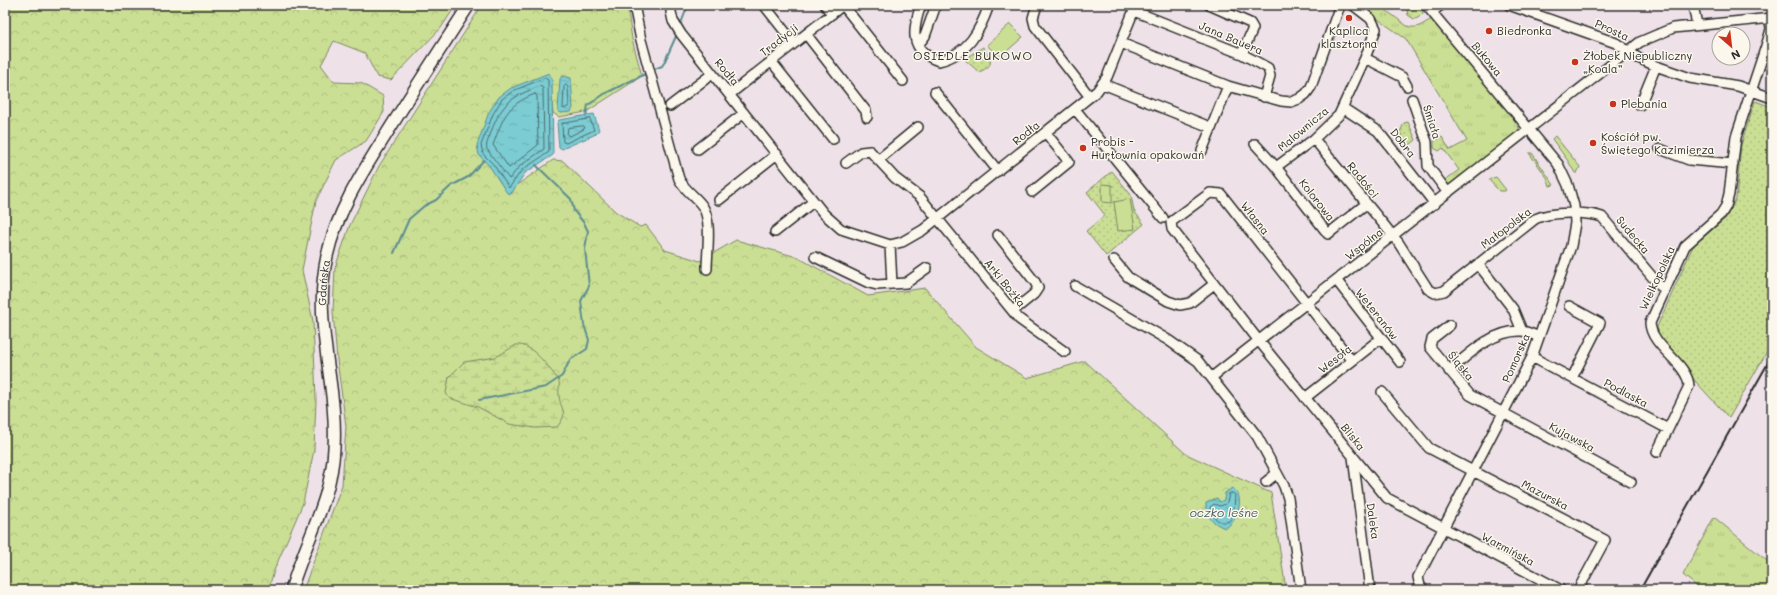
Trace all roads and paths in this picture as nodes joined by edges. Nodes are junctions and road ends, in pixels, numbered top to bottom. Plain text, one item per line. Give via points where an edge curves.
1 (468, 5) edge
2 (634, 5) edge
3 (764, 5) edge
4 (825, 5) edge
5 (843, 5) edge
6 (921, 5) edge
7 (936, 5) edge
8 (989, 5) edge
9 (1037, 5) edge
10 (1209, 5) edge
11 (1340, 5) edge
12 (1353, 5) edge
13 (1426, 5) edge
14 (1441, 5) edge
15 (1510, 5) edge
16 (1693, 5) edge
17 (1135, 8) edge
18 (671, 12) dead end
19 (1432, 12) junction
20 (832, 14) junction
21 (1771, 18) edge
22 (1697, 25) junction
23 (806, 34) junction
24 (794, 43) junction
25 (1121, 43) junction
26 (918, 45) junction
27 (1628, 51) junction
28 (1242, 54) junction
29 (1768, 54) edge
30 (1365, 58) junction
31 (771, 61) junction
32 (1656, 66) junction
33 (712, 74) junction
34 (903, 81) dead end
35 (1103, 84) junction
36 (1228, 86) junction
37 (1407, 86) dead end
38 (1751, 90) junction
39 (935, 92) dead end
40 (730, 94) junction
41 (1090, 97) junction
42 (1264, 97) junction
43 (1772, 98) edge
44 (1412, 99) dead end
45 (1640, 105) dead end
46 (670, 106) dead end
47 (1343, 108) junction
48 (1075, 109) junction
49 (744, 113) junction
50 (867, 117) dead end
51 (918, 127) dead end
52 (1210, 127) junction
53 (1529, 129) junction
54 (1046, 133) junction
55 (833, 138) dead end
56 (1314, 139) junction
57 (1255, 144) dead end
58 (698, 149) dead end
59 (1660, 150) dead end
60 (1202, 151) dead end
61 (777, 154) junction
62 (878, 160) junction
63 (846, 164) dead end
64 (1733, 164) junction
65 (1276, 167) junction
66 (998, 171) junction
67 (1032, 192) dead end
68 (1448, 193) junction
69 (719, 200) dead end
70 (813, 202) junction
71 (1366, 204) junction
72 (1435, 204) junction
73 (1574, 215) junction
74 (937, 219) junction
75 (1167, 220) junction
76 (775, 232) dead end
77 (998, 235) dead end
78 (1394, 236) junction
79 (890, 245) junction
80 (815, 257) dead end
81 (1114, 260) dead end
82 (1478, 264) junction
83 (927, 268) dead end
84 (706, 269) dead end
85 (1337, 281) junction
86 (892, 284) junction
87 (1214, 284) junction
88 (1075, 286) dead end
89 (1665, 288) junction
90 (1307, 303) junction
91 (1569, 306) dead end
92 (1013, 311) junction
93 (1450, 325) dead end
94 (1522, 331) junction
95 (1539, 337) junction
96 (1380, 339) junction
97 (1259, 341) junction
98 (1065, 352) dead end
99 (1532, 357) junction
100 (1352, 360) junction
101 (1400, 362) dead end
102 (1449, 371) junction
103 (1212, 377) junction
104 (1572, 378) junction
105 (1382, 392) dead end
106 (1305, 398) junction
107 (1503, 414) junction
108 (1668, 429) junction
109 (1657, 452) dead end
110 (1352, 456) junction
111 (1473, 471) junction
112 (1277, 473) junction
113 (1371, 479) junction
114 (1266, 482) dead end
115 (1631, 482) dead end
116 (1356, 485) junction
117 (1443, 529) junction
118 (291, 590) edge
119 (1301, 590) edge
120 (1370, 590) edge
121 (1424, 590) edge
122 (1561, 590) edge
123 (1578, 590) edge

1 - 118 main road, Gdańska via 364,170 335,228 326,263 322,313 334,425 333,465 324,504
2 - 84 street via 679,179 684,189 705,211 708,229
3 - 24 street
4 - 20 street
5 - 20 street, Tradycji
5 - 34 street
6 - 26 street via 914,27
7 - 26 street via 925,36
8 - 26 street via 977,34 955,56 939,61 927,56
9 - 41 street via 1033,18 1034,26
10 - 28 street via 1250,23 1253,28
11 - 42 street via 1311,87 1306,94 1299,99 1285,102
12 - 30 street, Malownicza via 1376,25
13 - 19 street, Bukowa
14 - 19 street
15 - 27 street, Prosta via 1616,43
16 - 22 street
17 - 25 street, Rodła
17 - 28 street, Jana Bauera
18 - 33 street, Rodła via 672,21
19 - 53 street, Bukowa
20 - 23 street, Tradycji
21 - 22 street, Wspólna
21 - 29 street, Wielkopolska
22 - 27 street, Wspólna via 1663,31
23 - 24 street, Tradycji
23 - 50 street via 866,111
24 - 31 street, Tradycji
25 - 35 street, Rodła
25 - 36 street
27 - 32 street, Prosta
27 - 53 street, Wspólna
28 - 42 street, Jana Bauera via 1268,68 1270,76
29 - 38 street, Wielkopolska
30 - 37 street via 1402,77
30 - 47 street, Malownicza
31 - 40 street, Tradycji
31 - 55 street
32 - 38 street, Prosta via 1690,78 1733,84
32 - 45 street
33 - 40 street, Rodła
33 - 46 street
35 - 41 street, Rodła
35 - 52 street
36 - 42 street
36 - 52 street
38 - 43 street, Prosta
38 - 64 street, Wielkopolska via 1736,137
39 - 66 street
40 - 49 street, Rodła
41 - 48 street, Rodła
44 - 68 street, Śmiała via 1427,142 1428,166
47 - 56 street, Malownicza
47 - 72 street, Dobra via 1378,131
48 - 54 street, Rodła
48 - 75 street, Bliska
49 - 58 street
49 - 61 street, Rodła
51 - 62 street
52 - 60 street
53 - 68 street, Wspólna
53 - 73 street, Pomorska via 1563,173 1570,191
54 - 66 street, Rodła
54 - 67 street via 1069,162
56 - 65 street, Malownicza
56 - 71 street, Radości
57 - 65 street, Kolorowa
59 - 64 street via 1689,160
61 - 69 street
61 - 70 street, Rodła
62 - 63 street via 870,151 866,151
62 - 74 street, Arki Bożka via 895,178 920,197
64 - 89 street, Wielkopolska via 1726,206 1686,246
65 - 71 street, Kolorowa via 1328,234
66 - 74 street, Rodła
68 - 72 street, Wspólna
70 - 76 street
70 - 79 street, Rodła via 841,229
71 - 78 street, Radości
72 - 78 street, Wspólna
73 - 82 street, Małopolska via 1546,215 1535,219
73 - 89 street, Sudecka via 1602,216 1659,285
73 - 95 street, Pomorska via 1571,246
74 - 79 street, Rodła via 910,238
74 - 92 street, Arki Bożka
75 - 87 street, Bliska
75 - 90 street, Własna via 1210,193 1221,194
77 - 92 street via 1038,288
78 - 82 street, Małopolska via 1428,288 1435,294 1444,291
78 - 85 street, Wspólna
79 - 86 street
80 - 86 street via 869,283
81 - 87 street via 1128,277 1174,304 1190,302
82 - 94 street, Małopolska via 1513,309
83 - 86 street via 906,283
85 - 90 street, Wspólna
85 - 96 street, Weteranów
87 - 97 street, Bliska
88 - 103 street via 1184,350
89 - 108 street, Wielkopolska via 1651,320 1650,329 1688,378 1689,386
90 - 97 street, Wspólna
90 - 100 street, Własna
91 - 104 street via 1600,323
92 - 98 street, Arki Bożka via 1019,319
93 - 102 street, Śląska via 1429,344
94 - 95 street
94 - 102 street via 1483,343
95 - 99 street, Pomorska
96 - 100 street, Wesoła
96 - 101 street, Weteranów
97 - 103 street, Wspólna
97 - 106 street, Bliska
99 - 104 street, Podlaska
99 - 107 street, Pomorska
100 - 106 street, Wesoła
102 - 107 street, Śląska via 1470,395
103 - 112 street via 1257,436
104 - 108 street, Podlaska
105 - 111 street, Mazurska via 1429,448
106 - 110 street, Bliska
107 - 111 street, Pomorska
107 - 115 street, Kujawska
108 - 109 street, Wielkopolska
110 - 113 street, Bliska
110 - 116 street, Daleka
111 - 117 street, Pomorska
111 - 123 street, Mazurska via 1605,540
112 - 114 street
112 - 119 street via 1288,498
113 - 116 street via 1362,479
113 - 117 street, Bliska via 1392,501
116 - 120 street, Daleka
117 - 121 street, Pomorska via 1418,577
117 - 122 street, Warmińska

